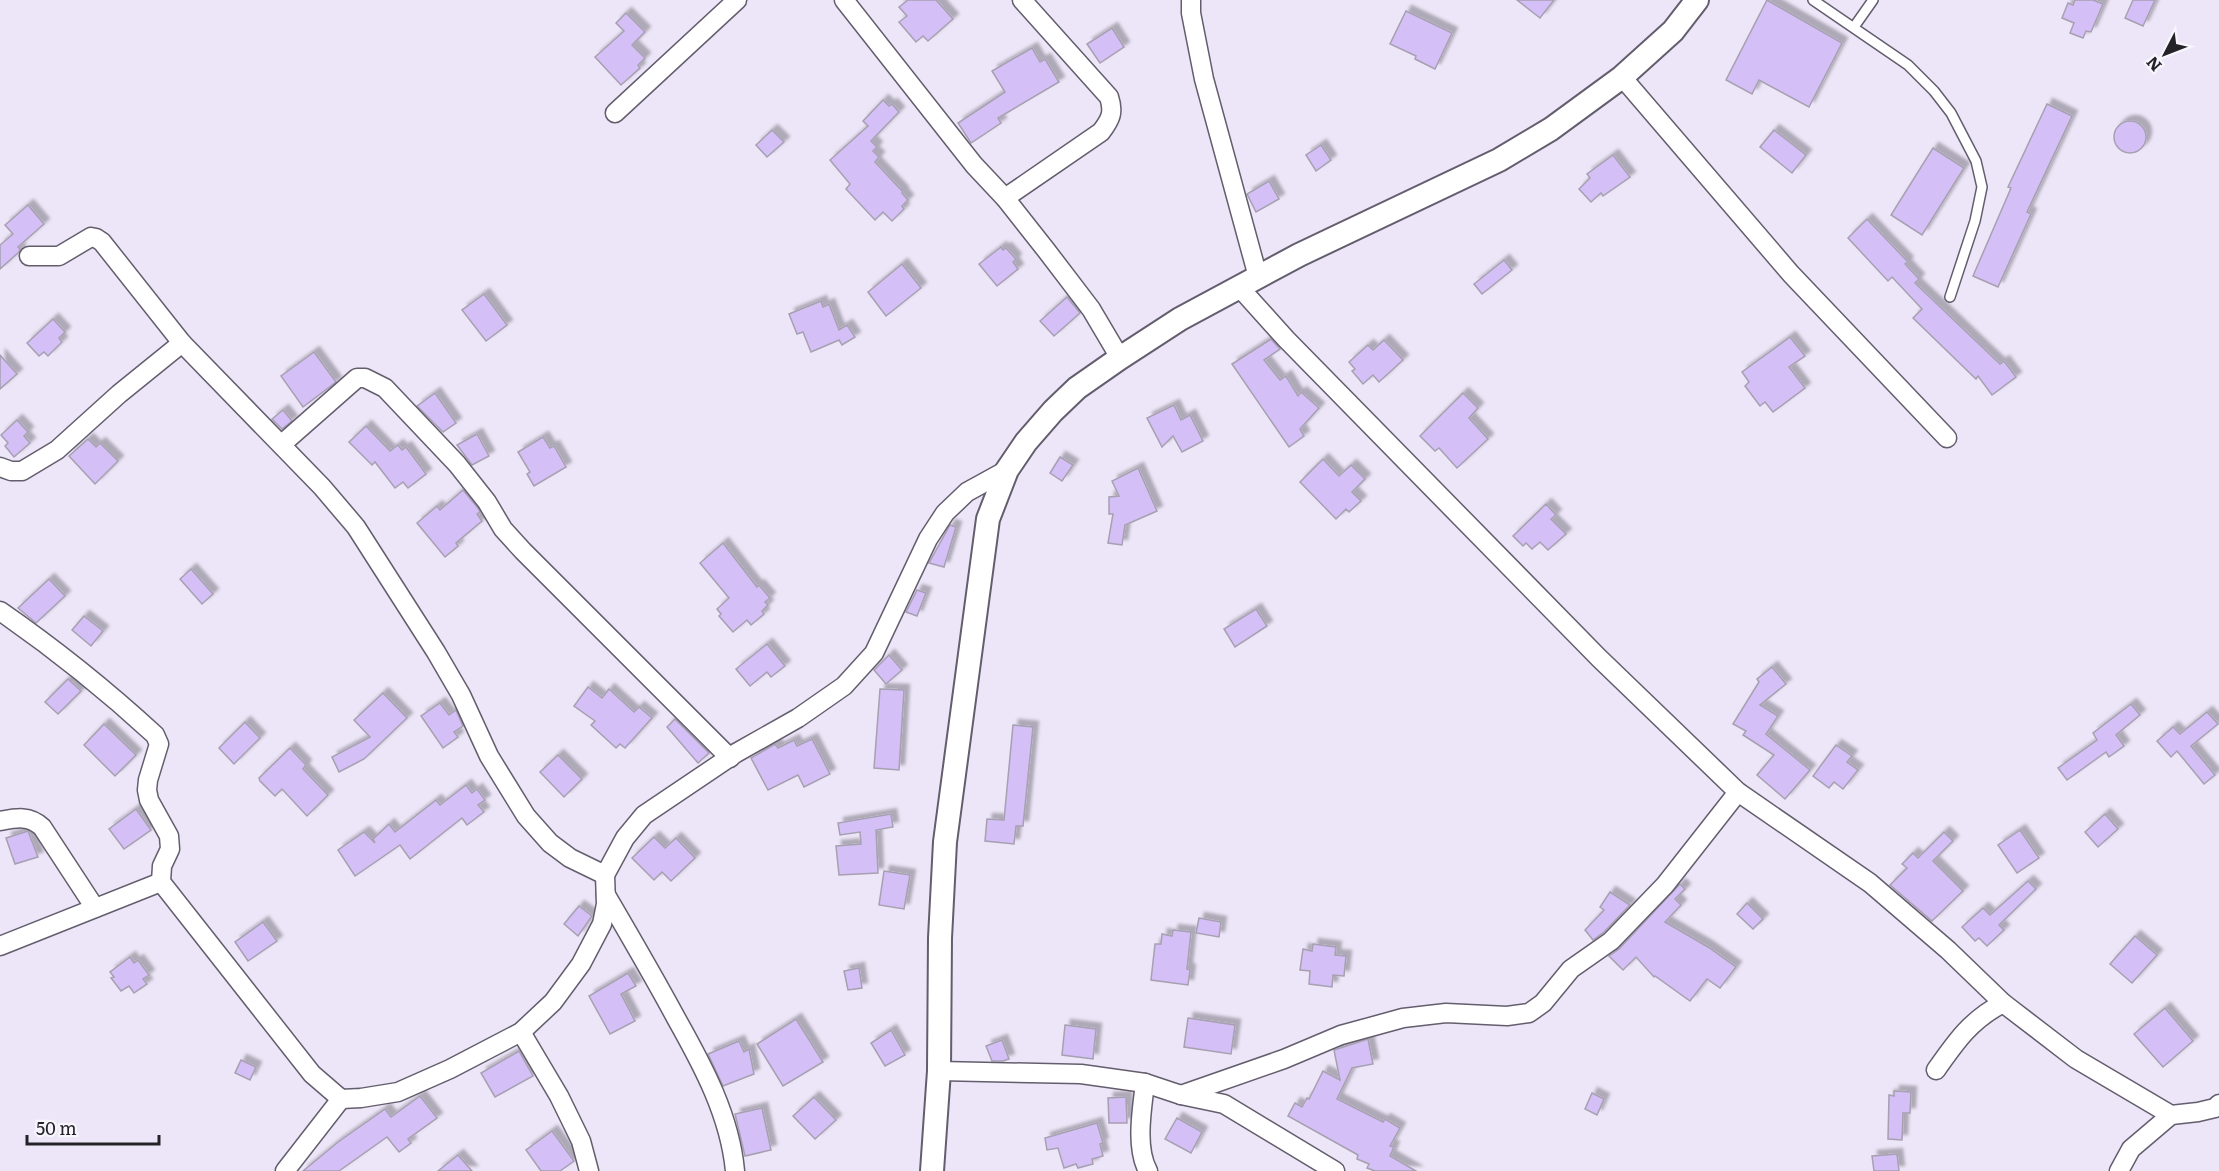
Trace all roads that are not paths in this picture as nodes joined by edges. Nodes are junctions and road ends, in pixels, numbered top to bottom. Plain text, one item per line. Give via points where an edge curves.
1 (737, 0) edge
2 (844, 0) edge
3 (1022, 0) edge
4 (1191, 0) edge
5 (1696, 0) edge
6 (1813, 0) edge
7 (1873, 0) edge
8 (1854, 27) junction
9 (1622, 77) junction
10 (615, 113) dead end
11 (1005, 198) junction
12 (29, 256) dead end
13 (1249, 283) junction
14 (1950, 297) dead end
15 (182, 343) junction
16 (1120, 358) junction
17 (1947, 438) dead end
18 (282, 444) junction
19 (0, 466) edge
20 (1007, 470) junction
21 (0, 611) edge
22 (730, 758) junction
23 (1738, 792) junction
24 (0, 821) edge
25 (605, 875) junction
26 (161, 882) junction
27 (606, 895) junction
28 (95, 908) junction
29 (0, 945) edge
30 (2003, 1003) junction
31 (521, 1032) junction
32 (1936, 1070) dead end
33 (939, 1071) junction
34 (1145, 1083) junction
35 (1181, 1095) junction
36 (341, 1099) junction
37 (2219, 1104) edge
38 (2171, 1115) junction
39 (285, 1171) edge
40 (589, 1171) edge
41 (735, 1171) edge
42 (932, 1171) edge
43 (1148, 1171) edge
44 (1335, 1171) edge
45 (2119, 1171) edge

1 - 10 street
2 - 11 street via 974,165
3 - 11 street via 1109,97 1113,109 1101,132
4 - 13 street via 1204,79
5 - 9 street via 1673,30
6 - 8 lane
7 - 8 lane
8 - 14 lane via 1908,64 1934,91 1951,113 1976,161 1982,187 1976,221
9 - 13 street via 1551,129 1500,160 1299,255
9 - 17 street via 1791,274
11 - 16 street via 1091,309
12 - 15 street via 59,255 96,238
13 - 16 street via 1180,319
13 - 23 street via 1294,347 1599,658
15 - 18 street
15 - 19 street via 57,450 22,471
16 - 20 street via 1077,388 1053,411
18 - 22 street via 357,378 385,388 457,464 523,551
18 - 25 street via 356,527 436,652 489,756 526,816 570,858
20 - 22 street via 968,492 945,513 928,539 874,653 844,686
20 - 33 street via 988,519 945,842
21 - 26 street via 106,690 155,735 159,744 147,790 169,836 170,849 162,866
22 - 25 street via 644,815 625,838
23 - 30 street via 1870,883
23 - 35 street via 1665,885 1611,941 1571,969 1543,1003 1529,1013 1446,1013 1402,1018 1341,1035
24 - 28 street via 18,818 42,827
25 - 27 street
26 - 28 street
26 - 36 street via 312,1074
27 - 31 street via 602,924 581,964 553,1002
27 - 41 street via 672,1010 718,1101
28 - 29 street
30 - 32 street via 1983,1013
30 - 38 street via 2076,1059
31 - 36 street via 450,1070 398,1092
31 - 40 street via 559,1096 581,1141
33 - 34 street via 1081,1074
33 - 42 street
34 - 35 street
34 - 43 street via 1140,1124
35 - 44 street via 1224,1104
36 - 39 street
37 - 38 street via 2198,1112
38 - 45 street via 2131,1149

